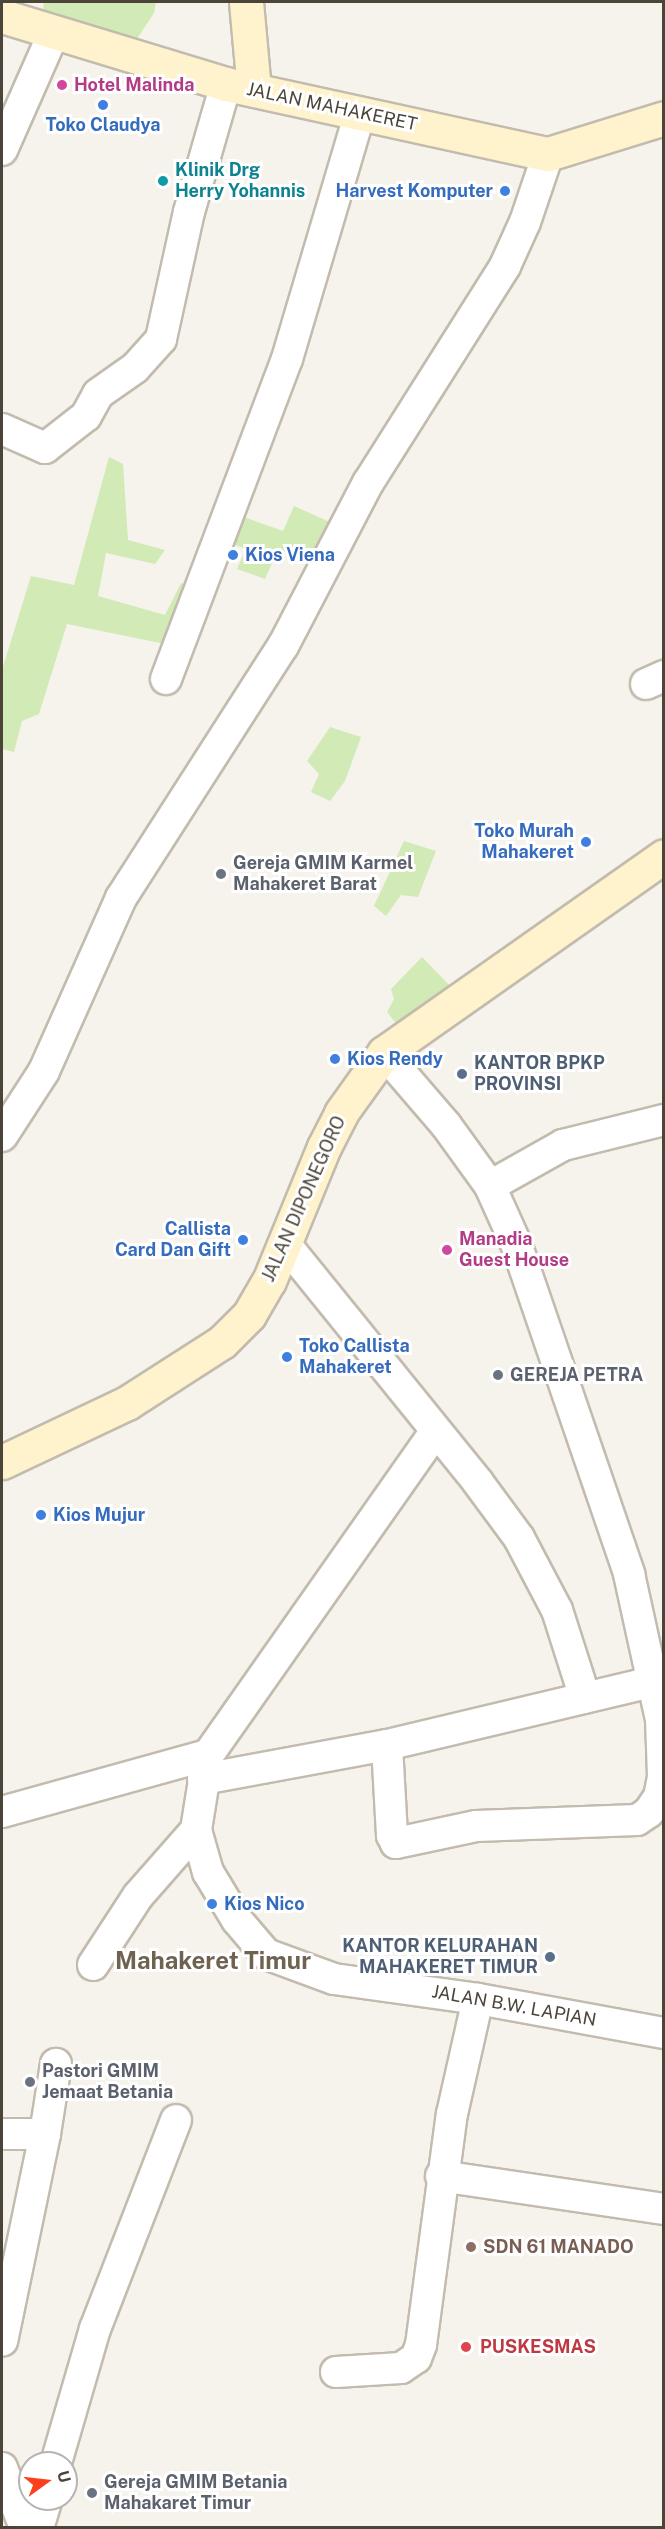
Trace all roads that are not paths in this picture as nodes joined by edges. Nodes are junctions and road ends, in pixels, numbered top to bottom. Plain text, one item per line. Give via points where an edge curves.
1 (246, 2) edge
2 (2, 16) edge
3 (54, 32) junction
4 (240, 87) junction
5 (360, 113) junction
6 (663, 118) edge
7 (2, 150) edge
8 (548, 154) junction
9 (2, 429) edge
10 (166, 679) dead end
11 (663, 856) edge
12 (384, 1053) junction
13 (663, 1120) edge
14 (2, 1136) edge
15 (490, 1186) junction
16 (286, 1245) junction
17 (435, 1432) junction
18 (2, 1462) edge
19 (659, 1680) edge
20 (585, 1698) junction
21 (387, 1745) junction
22 (205, 1767) junction
23 (2, 1812) edge
24 (196, 1830) junction
25 (93, 1965) dead end
26 (478, 1999) junction
27 (663, 2033) edge
28 (56, 2064) dead end
29 (176, 2120) dead end
30 (2, 2134) edge
31 (45, 2134) junction
32 (441, 2176) junction
33 (663, 2209) edge
34 (2, 2341) edge
35 (336, 2372) dead end
36 (59, 2451) edge
37 (2, 2468) edge
38 (44, 2511) edge
39 (25, 2528) edge
40 (39, 2528) edge

1 - 4 main road
2 - 3 main road, JALAN MAHAKERET
3 - 4 main road, JALAN MAHAKERET
3 - 7 street
4 - 5 main road, JALAN MAHAKERET
4 - 9 street via 189,212 161,339 135,368 98,394 86,416 45,448
5 - 8 main road, JALAN MAHAKERET
5 - 10 street via 287,359
6 - 8 main road, JALAN MAHAKERET
8 - 14 street via 505,266 368,483 283,646 121,898 44,1071
11 - 12 main road, JALAN DIPONEGORO
12 - 15 street via 446,1125
12 - 16 main road, JALAN DIPONEGORO via 336,1122
13 - 15 street via 563,1145
15 - 19 street via 517,1246 628,1574
16 - 17 street
16 - 18 main road, JALAN DIPONEGORO via 249,1315 222,1342 127,1402
17 - 20 street via 477,1480 519,1539 556,1610
17 - 22 street
19 - 20 street
19 - 21 street via 663,1777 659,1797 649,1812 637,1820 476,1826 396,1843 392,1835
20 - 21 street
21 - 22 street
22 - 23 street
22 - 24 street, JALAN B.W. LAPIAN
24 - 25 street via 138,1896
24 - 26 street, JALAN B.W. LAPIAN via 208,1872 237,1920 266,1954 334,1979
26 - 27 street, JALAN B.W. LAPIAN
26 - 32 street
28 - 31 street
29 - 36 street via 95,2329
30 - 31 street
31 - 34 street
32 - 33 street
32 - 35 street via 421,2344 416,2358 401,2368
37 - 39 street
38 - 40 street

